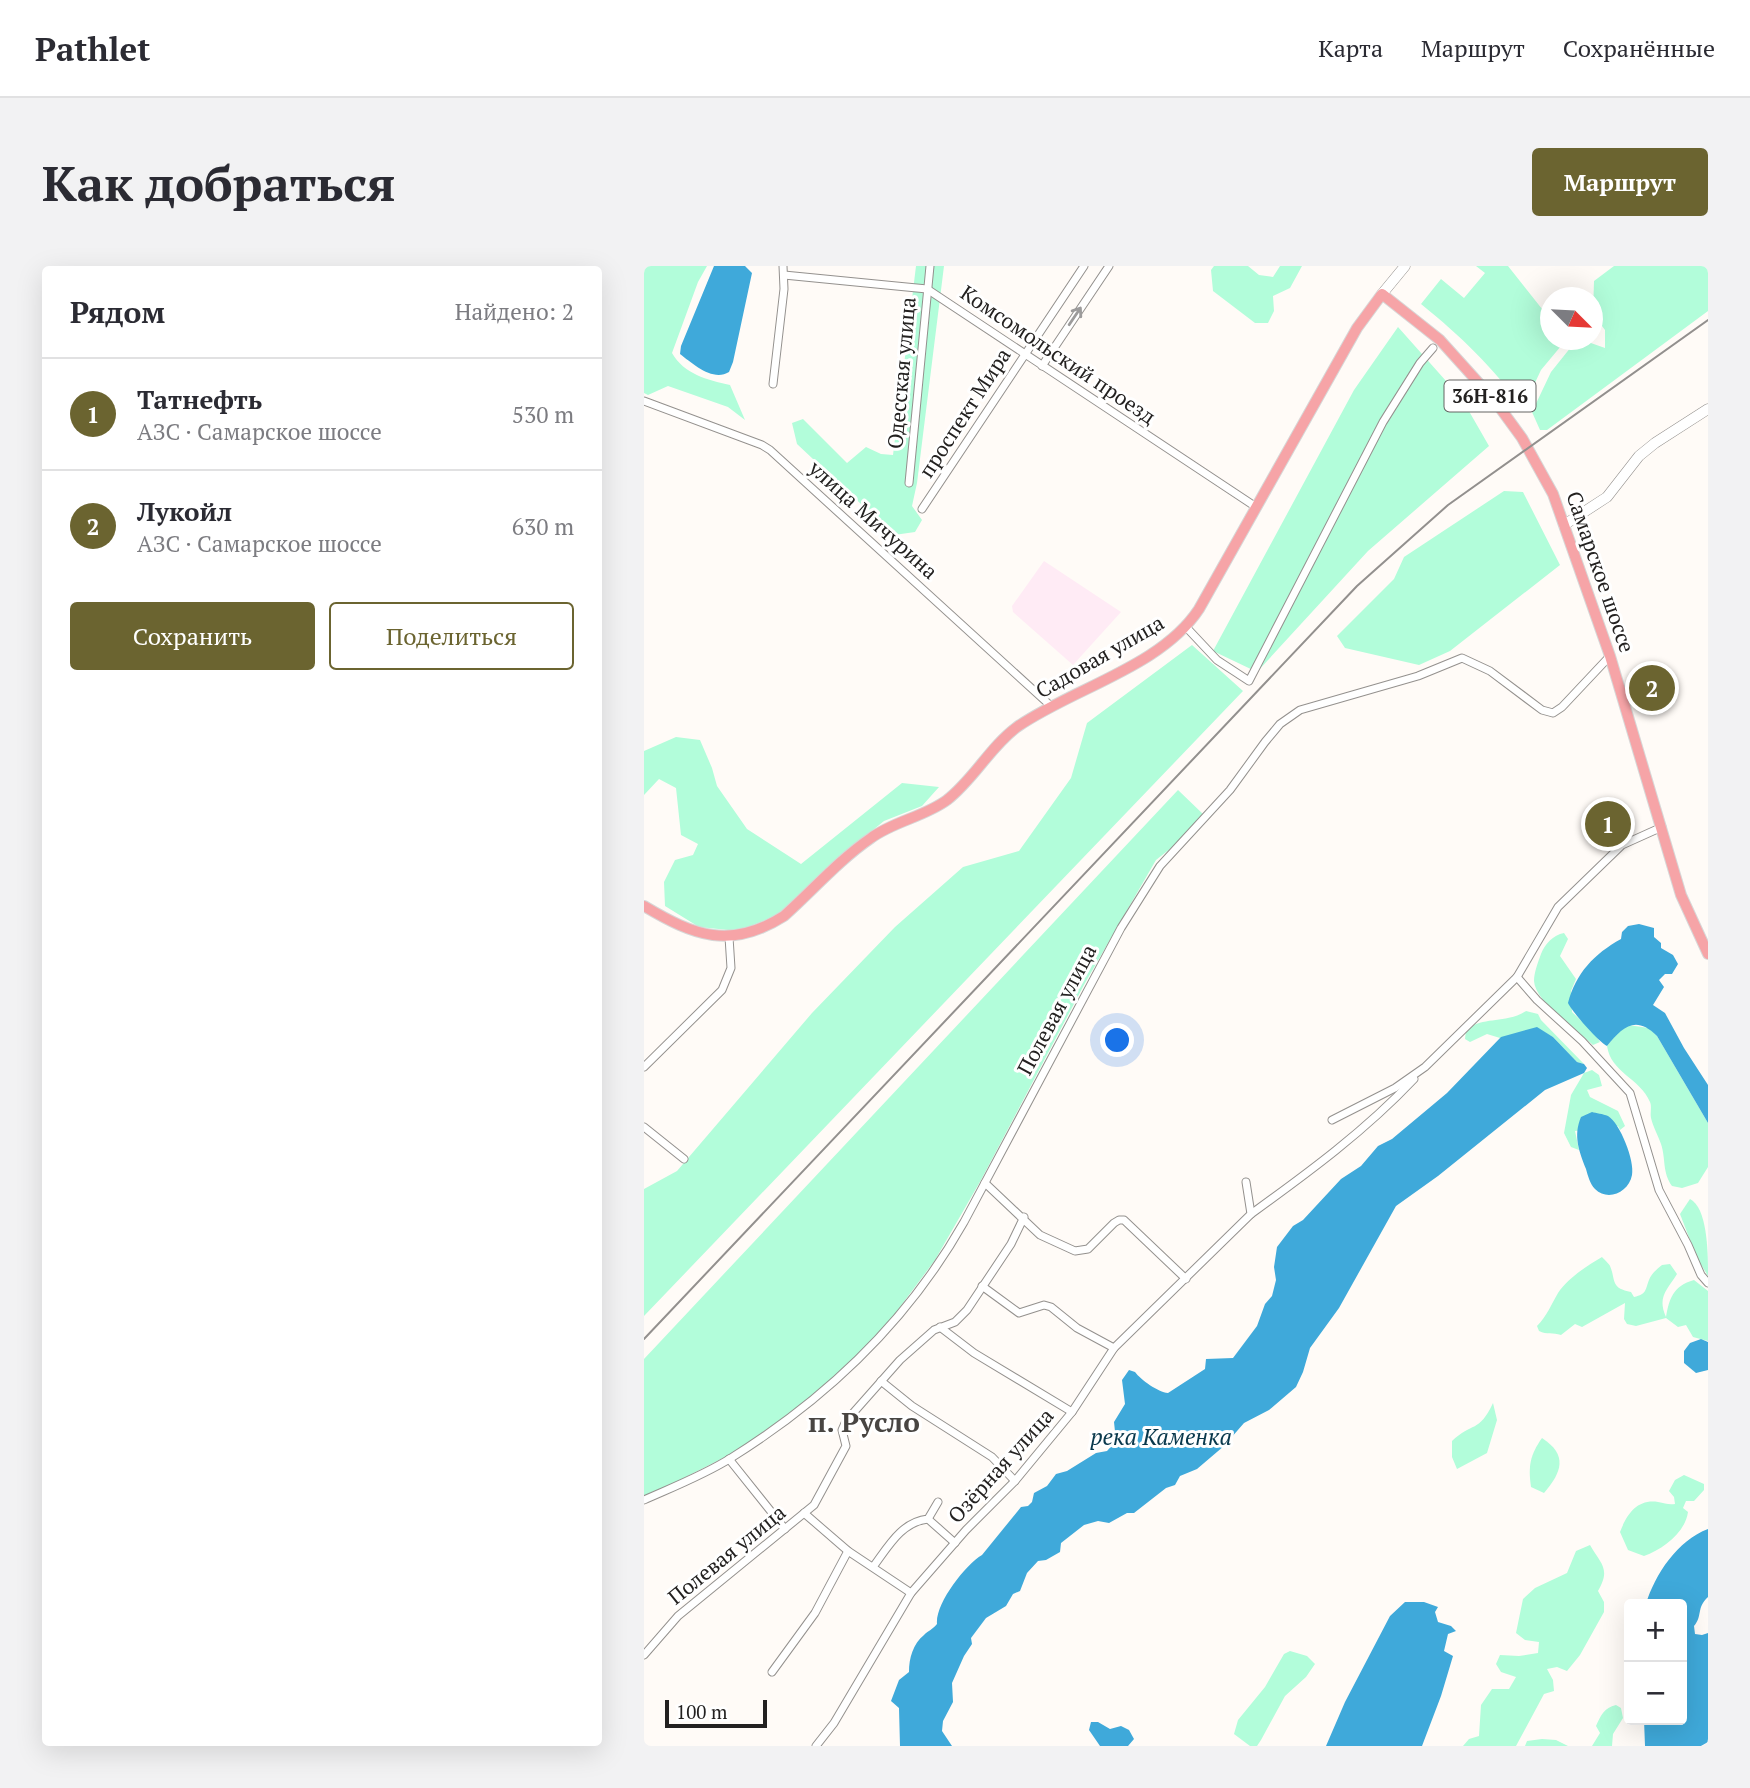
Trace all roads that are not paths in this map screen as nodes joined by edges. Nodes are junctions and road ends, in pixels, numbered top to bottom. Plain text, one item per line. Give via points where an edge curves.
1 (930, 266) edge
2 (1084, 266) edge
3 (1109, 266) edge
4 (1405, 266) edge
5 (783, 270) edge
6 (927, 289) junction
7 (1382, 294) junction
8 (1433, 348) dead end
9 (1025, 354) junction
10 (1042, 366) junction
11 (773, 384) dead end
12 (644, 401) edge
13 (1708, 409) edge
14 (909, 483) dead end
15 (1256, 507) junction
16 (922, 509) dead end
17 (1564, 525) junction
18 (1186, 627) junction
19 (1610, 656) junction
20 (1052, 706) junction
21 (1662, 827) junction
22 (644, 906) edge
23 (729, 937) junction
24 (1708, 954) edge
25 (1517, 977) junction
26 (644, 1067) edge
27 (1425, 1067) junction
28 (1332, 1120) dead end
29 (644, 1127) edge
30 (684, 1159) dead end
31 (985, 1182) junction
32 (1246, 1182) dead end
33 (1251, 1214) junction
34 (1024, 1217) junction
35 (1186, 1279) junction
36 (1708, 1283) edge
37 (982, 1286) junction
38 (940, 1327) junction
39 (1114, 1349) junction
40 (881, 1381) junction
41 (1072, 1412) junction
42 (729, 1460) junction
43 (1015, 1480) junction
44 (644, 1500) edge
45 (938, 1502) dead end
46 (804, 1513) junction
47 (928, 1519) junction
48 (785, 1529) junction
49 (955, 1543) junction
50 (848, 1551) junction
51 (873, 1567) junction
52 (911, 1592) junction
53 (644, 1655) edge
54 (772, 1672) dead end
55 (816, 1746) edge

1 - 6 street, Одесская улица
2 - 9 street, проспект Мира
10 -> 3 street, проспект Мира
4 - 7 street, Садовая улица
5 - 6 street, Комсомольский проезд
5 - 11 street via 785,289
6 - 9 street, Комсомольский проезд
6 - 14 street, Одесская улица
7 - 15 main road, Садовая улица via 1357,328
7 - 17 main road, Самарское шоссе / 36Н-816 via 1440,340 1495,401 1540,468
8 - 18 street via 1358,468 1249,681 1216,660
9 - 10 street, Комсомольский проезд
9 - 16 street, проспект Мира
10 - 15 street, Комсомольский проезд
12 - 20 street, улица Мичурина via 770,450
13 - 17 street via 1655,443 1607,497
15 - 18 main road, Садовая улица
17 - 19 main road, Самарское шоссе / 36Н-816
18 - 20 main road, Садовая улица via 1146,657
19 - 21 main road, Самарское шоссе / 36Н-816
19 - 31 street, Полевая улица via 1553,713 1462,658 1418,676 1300,710 1280,724 1230,790 1160,866 1121,928
20 - 23 main road, Садовая улица via 1001,741 948,799 871,837 768,926
21 - 24 main road, Самарское шоссе / 36Н-816 via 1681,895
21 - 25 street via 1622,845 1558,907
22 - 23 main road via 687,929
23 - 26 street via 731,968 722,990
25 - 27 street
25 - 36 street via 1630,1093 1659,1190
27 - 28 street
27 - 33 street, Озёрная улица via 1387,1108 1326,1160
29 - 30 street
31 - 34 street
31 - 42 street, Полевая улица via 948,1251 882,1337 813,1402
32 - 33 street
33 - 35 street, Озёрная улица
34 - 35 street via 1041,1235 1082,1252 1114,1223 1124,1220
34 - 37 street, Полевая улица
35 - 39 street, Озёрная улица
37 - 38 street, Полевая улица via 955,1322
37 - 39 street via 1019,1313 1051,1307
38 - 40 street, Полевая улица
38 - 41 street, Озёрная улица
39 - 41 street, Озёрная улица
40 - 43 street via 992,1457
40 - 46 street, Полевая улица via 846,1422 844,1450 819,1498
41 - 43 street, Озёрная улица
42 - 44 street, Полевая улица
42 - 48 street
43 - 49 street, Озёрная улица
45 - 47 street, Озёрная улица
46 - 48 street, Полевая улица
46 - 50 street, Полевая улица
47 - 49 street, Озёрная улица
47 - 51 street, Озёрная улица via 898,1533
48 - 53 street, Полевая улица via 678,1616
49 - 52 street, Озёрная улица
50 - 51 street, Полевая улица
50 - 54 street via 815,1613
51 - 52 street
52 - 55 street, Озёрная улица

